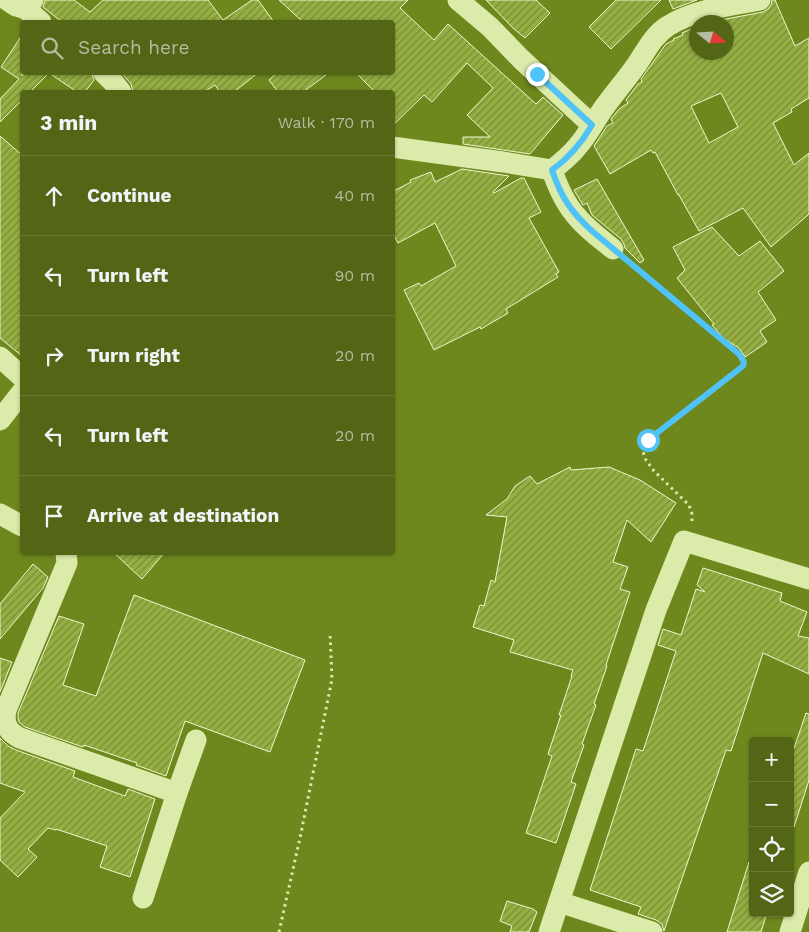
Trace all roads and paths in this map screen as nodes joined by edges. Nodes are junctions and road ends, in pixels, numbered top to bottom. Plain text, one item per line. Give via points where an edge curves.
1 (7, 0) edge
2 (458, 0) edge
3 (760, 0) edge
4 (720, 3) edge
5 (33, 10) edge
6 (106, 75) edge
7 (119, 90) edge
8 (592, 125) junction
9 (395, 147) edge
10 (552, 170) junction
11 (613, 249) joint
12 (0, 357) edge
13 (20, 375) edge
14 (20, 395) edge
15 (0, 420) edge
16 (0, 514) edge
17 (20, 525) edge
18 (684, 541) junction
19 (66, 555) edge
20 (809, 579) edge
21 (330, 633) dead end
22 (196, 740) dead end
23 (177, 793) junction
24 (809, 872) edge
25 (144, 898) dead end
26 (559, 902) junction
27 (280, 932) edge
28 (549, 932) edge
29 (652, 932) edge
30 (790, 932) edge

1 - 5 street
2 - 8 street
3 - 4 street
4 - 8 street via 678,20 656,36
6 - 7 street
8 - 10 street via 577,148
9 - 10 street
10 - 11 street via 565,201 578,218
11 - 18 path via 739,354 744,362 648,440 642,450 654,471 689,505 692,524
12 - 13 street
14 - 15 street
16 - 17 street
18 - 20 street
18 - 26 street via 656,610
19 - 23 street via 67,563 6,710 6,725 20,738
21 - 27 path via 332,679
22 - 23 street
23 - 25 street
24 - 30 street
26 - 28 street
26 - 29 street

